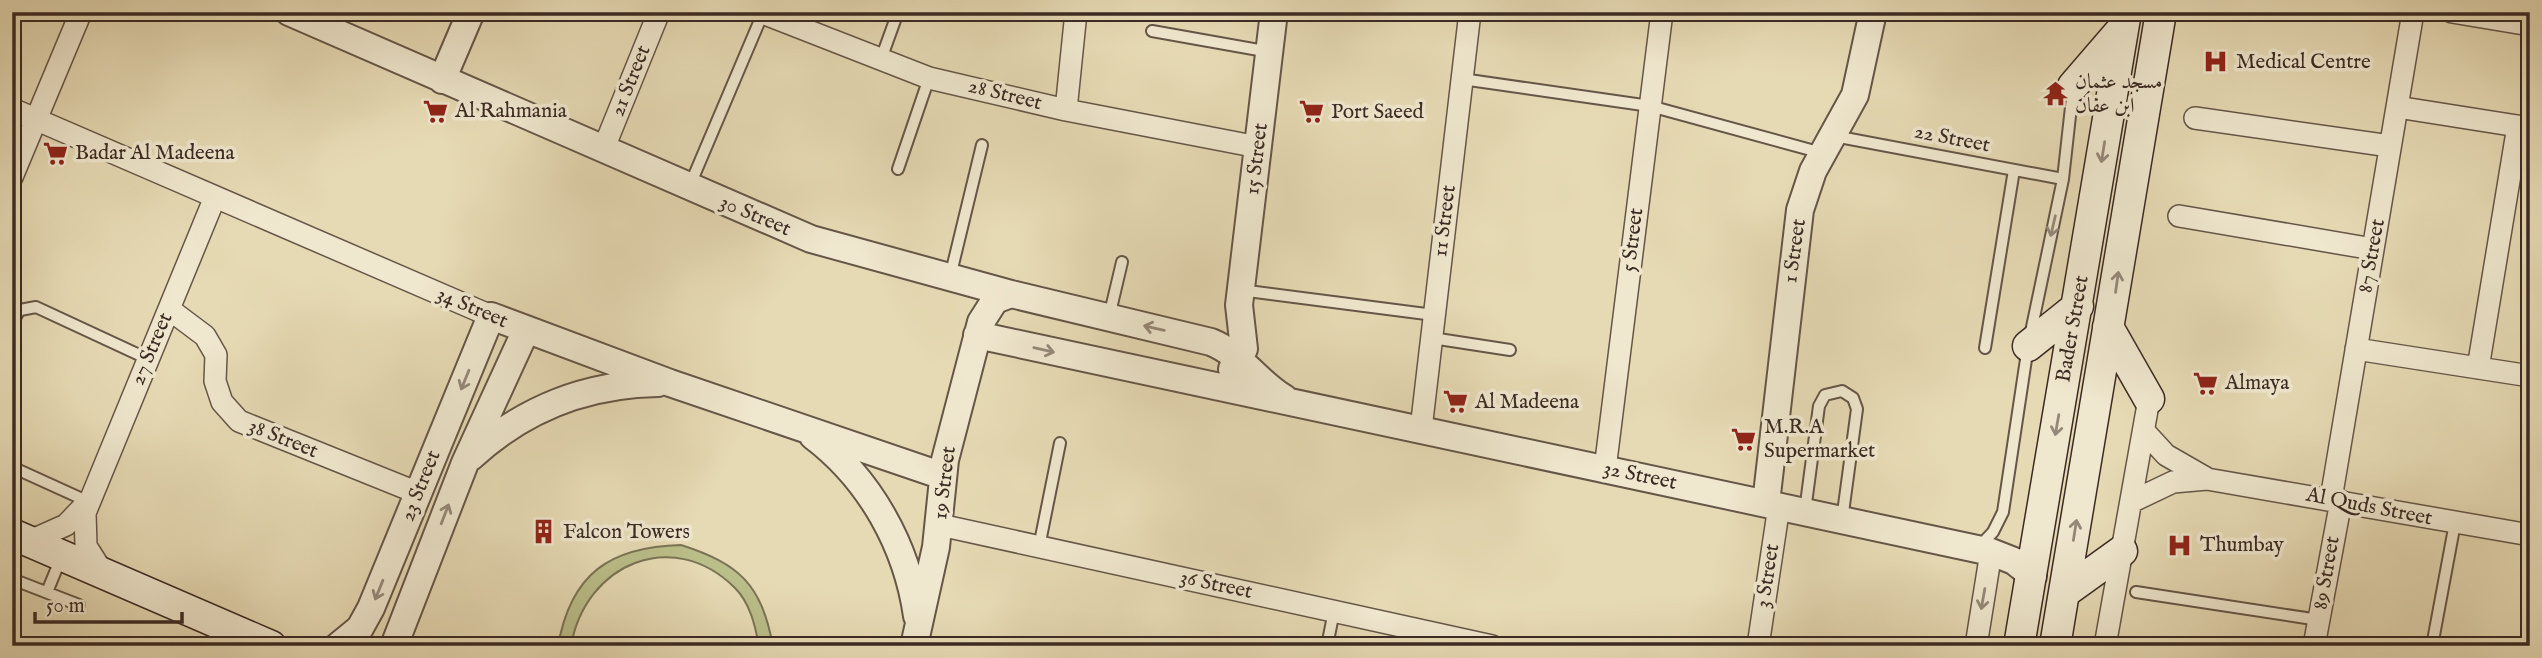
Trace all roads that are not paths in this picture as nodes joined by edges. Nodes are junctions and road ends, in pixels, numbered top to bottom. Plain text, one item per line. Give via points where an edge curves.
1 (81, 12) edge
2 (289, 12) edge
3 (471, 12) edge
4 (659, 12) edge
5 (898, 12) edge
6 (1076, 12) edge
7 (1274, 12) edge
8 (1470, 12) edge
9 (1662, 12) edge
10 (1873, 12) edge
11 (2161, 12) edge
12 (2413, 12) edge
13 (2452, 12) edge
14 (761, 13) edge
15 (2125, 20) edge
16 (2530, 25) edge
17 (1152, 31) dead end
18 (1270, 52) junction
19 (881, 59) junction
20 (929, 78) junction
21 (1462, 79) junction
22 (442, 80) junction
23 (2073, 86) joint
24 (1650, 106) junction
25 (2397, 107) junction
26 (12, 109) edge
27 (1066, 110) junction
28 (2195, 118) dead end
29 (36, 119) junction
30 (2524, 127) edge
31 (1829, 144) junction
32 (982, 145) dead end
33 (2390, 146) junction
34 (1258, 147) junction
35 (603, 150) junction
36 (898, 169) dead end
37 (2014, 170) junction
38 (12, 177) edge
39 (2063, 179) junction
40 (689, 188) junction
41 (215, 197) junction
42 (2179, 216) dead end
43 (2373, 249) junction
44 (1122, 262) dead end
45 (955, 279) junction
46 (1011, 294) junction
47 (1240, 298) junction
48 (2078, 306) junction
49 (169, 309) junction
50 (1434, 315) junction
51 (491, 316) junction
52 (1109, 317) junction
53 (12, 322) edge
54 (2108, 327) junction
55 (979, 329) junction
56 (526, 330) junction
57 (1432, 338) junction
58 (1200, 339) junction
59 (2028, 346) junction
60 (1985, 348) dead end
61 (2356, 349) junction
62 (1510, 350) dead end
63 (148, 359) junction
64 (1240, 359) junction
65 (2478, 368) junction
66 (2530, 376) edge
67 (670, 383) junction
68 (1196, 384) junction
69 (2149, 399) joint
70 (1288, 401) junction
71 (801, 426) junction
72 (1420, 429) junction
73 (2144, 431) junction
74 (1060, 443) dead end
75 (465, 463) junction
76 (12, 467) edge
77 (1605, 469) junction
78 (943, 476) junction
79 (2207, 479) junction
80 (418, 493) junction
81 (2336, 500) junction
82 (89, 502) junction
83 (2131, 502) junction
84 (1783, 507) junction
85 (1842, 520) junction
86 (2455, 523) junction
87 (940, 525) junction
88 (2038, 532) junction
89 (2530, 535) edge
90 (21, 538) edge
91 (1039, 547) junction
92 (1984, 550) junction
93 (2122, 551) junction
94 (62, 556) junction
95 (104, 574) junction
96 (2033, 576) junction
97 (12, 579) edge
98 (142, 590) junction
99 (47, 592) junction
100 (2064, 592) junction
101 (2136, 592) dead end
102 (79, 605) dead end
103 (1334, 611) junction
104 (2319, 620) junction
105 (916, 637) edge
106 (228, 646) edge
107 (271, 646) edge
108 (338, 646) edge
109 (394, 646) edge
110 (1327, 646) edge
111 (1492, 646) edge
112 (1758, 646) edge
113 (1976, 646) edge
114 (2019, 646) edge
115 (2055, 646) edge
116 (2105, 646) edge
117 (2314, 646) edge
118 (2432, 646) edge

1 - 29 street
2 - 22 street, 30 Street
3 - 22 street
4 - 35 street, 21 Street
5 - 19 lane
6 - 27 street
7 - 18 street, 15 Street
8 - 21 street, 11 Street
9 - 24 street, 5 Street
10 - 31 street, 1 Street via 1862,73
54 -> 11 main road, Bader Street
12 - 25 street, 87 Street
13 - 16 street
14 - 19 street, 28 Street
14 - 40 lane
15 - 23 main road
15 -> 48 main road, Bader Street
17 - 18 lane
18 - 34 street, 15 Street
19 - 20 street, 28 Street
20 - 27 street, 28 Street
20 - 36 lane
21 - 24 lane, 22 Street
21 - 50 street, 11 Street
22 - 35 street, 30 Street
23 - 39 lane
24 - 31 lane, 22 Street
24 - 77 street, 5 Street
25 - 30 street
25 - 33 street, 87 Street
26 - 29 street, 34 Street
27 - 34 street, 28 Street
28 - 33 street
29 - 38 street
29 - 41 street, 34 Street
30 - 65 street
31 - 37 lane, 22 Street
31 - 84 street, 1 Street via 1806,191 1796,231
32 - 45 lane
33 - 43 street, 87 Street
34 - 47 street, 15 Street
35 - 40 street, 30 Street
37 - 39 lane, 22 Street
37 - 60 lane
39 -> 59 lane
40 - 45 street, 30 Street via 811,239
41 - 49 street, 27 Street
41 - 51 street, 34 Street
42 - 43 street
43 - 61 street, 87 Street
44 - 52 lane
45 - 46 street, 30 Street
45 - 55 street
46 - 52 street, 30 Street
46 - 55 street, 19 Street via 995,300
47 - 50 lane
47 - 58 street via 1222,330
47 - 64 street, 15 Street via 1244,342
48 - 59 main road
48 -> 88 main road, Bader Street
49 - 63 street, 27 Street
49 - 80 street, 38 Street via 205,336 216,355 215,381 222,402 239,421
50 - 57 street, 11 Street
51 - 56 street, 34 Street
51 -> 80 street, 23 Street
58 -> 52 street, 30 Street
53 - 63 lane via 20,310 36,307
54 - 69 main road
100 -> 54 main road, Bader Street
55 -> 68 street
55 - 78 street, 19 Street
56 - 67 street, 34 Street
56 - 75 street, 23 Street
57 - 62 lane
57 - 72 street, 11 Street
58 - 64 street, 30 Street via 1222,346
59 - 92 lane via 2003,512
61 - 65 street
61 - 81 street, 87 Street
63 - 82 street, 27 Street
64 - 68 street via 1216,379
64 - 70 street, 32 Street via 1262,383
65 - 66 street
67 - 71 street, 34 Street
67 - 75 street via 606,387 545,407 490,440
68 - 70 street, 32 Street
69 - 73 street
70 - 72 street, 32 Street
71 - 78 street, 34 Street
71 - 105 street via 859,481 888,526 908,575
72 - 77 street, 32 Street
73 - 79 street, Al Quds Street via 2166,455
73 - 83 street
74 - 91 lane
109 -> 75 street, 23 Street
76 - 82 lane
77 - 84 street, 32 Street
78 - 87 street, 19 Street
79 - 81 street, Al Quds Street
79 - 83 street, Al Quds Street via 2173,482
80 -> 108 street, 23 Street via 366,618
81 - 86 street, Al Quds Street
81 - 104 street, 89 Street
82 - 90 street, 27 Street via 66,525
82 - 95 street, 27 Street via 83,536 90,556
83 - 93 street
84 - 85 street, 32 Street
84 - 85 lane via 1819,406 1825,395 1842,391 1853,398 1857,409
84 - 112 street, 3 Street
85 - 92 street, 32 Street
86 - 89 street, Al Quds Street
86 - 118 lane
87 - 91 street, 36 Street
87 - 105 street, 19 Street
88 - 92 street via 2016,546
88 - 96 main road, Bader Street
90 - 94 main road
91 - 103 street, 36 Street
92 - 96 street, 32 Street via 2014,561
92 -> 113 street
93 - 100 main road
93 - 116 street
94 - 95 main road
94 - 99 lane
95 - 98 main road
96 - 114 main road, Bader Street
97 - 99 lane
98 - 106 main road via 172,617
98 - 107 main road
99 - 102 lane
100 - 115 main road, Bader Street
101 - 104 lane
103 - 110 lane
103 - 111 street, 36 Street
104 - 117 street, 89 Street

